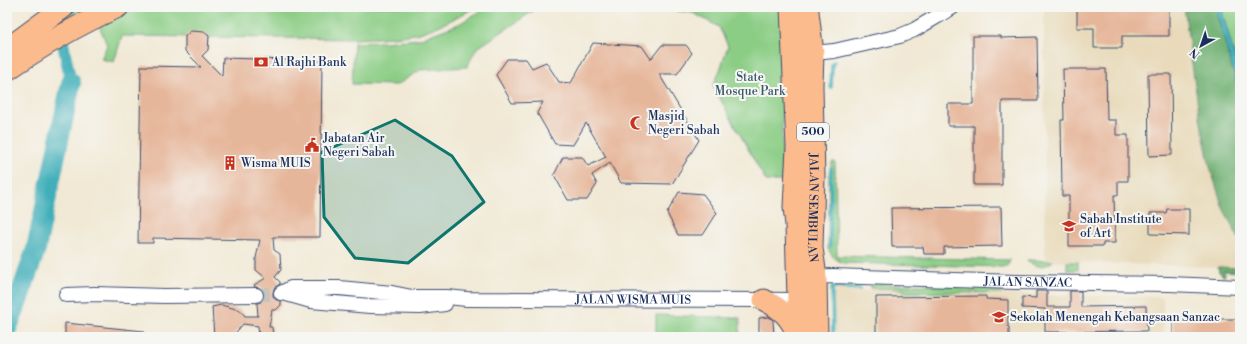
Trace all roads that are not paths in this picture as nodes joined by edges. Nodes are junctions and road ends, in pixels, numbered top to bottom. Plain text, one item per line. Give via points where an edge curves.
1 (118, 7) edge
2 (953, 7) edge
3 (62, 8) edge
4 (797, 8) edge
5 (35, 40) junction
6 (7, 49) edge
7 (813, 53) junction
8 (7, 70) edge
9 (812, 248) junction
10 (816, 277) junction
11 (1240, 286) edge
12 (66, 295) dead end
13 (256, 295) tunnel mouth
14 (467, 299) junction
15 (764, 300) junction
16 (799, 300) junction
17 (817, 329) edge
18 (799, 337) edge

1 - 5 main road
2 - 7 street via 900,36 834,51
3 - 5 main road
4 - 7 main road via 795,16 799,42
4 - 16 main road, JALAN SEMBULAN / 500 via 797,148 794,207
5 - 6 main road
5 - 8 main road
7 - 9 main road, JALAN SEMBULAN / 500
9 - 10 main road, JALAN SEMBULAN / 500
9 - 16 main road via 808,286
10 - 11 street, JALAN SANZAC
10 - 17 main road, JALAN SEMBULAN / 500
12 - 13 street
14 - 14 street via 420,307 382,307 311,301 281,292 291,288 339,288 412,297
14 - 15 street, JALAN WISMA MUIS
15 - 16 street, JALAN WISMA MUIS
15 - 18 main road via 784,312
16 - 17 main road
16 - 18 main road, JALAN SEMBULAN / 500

